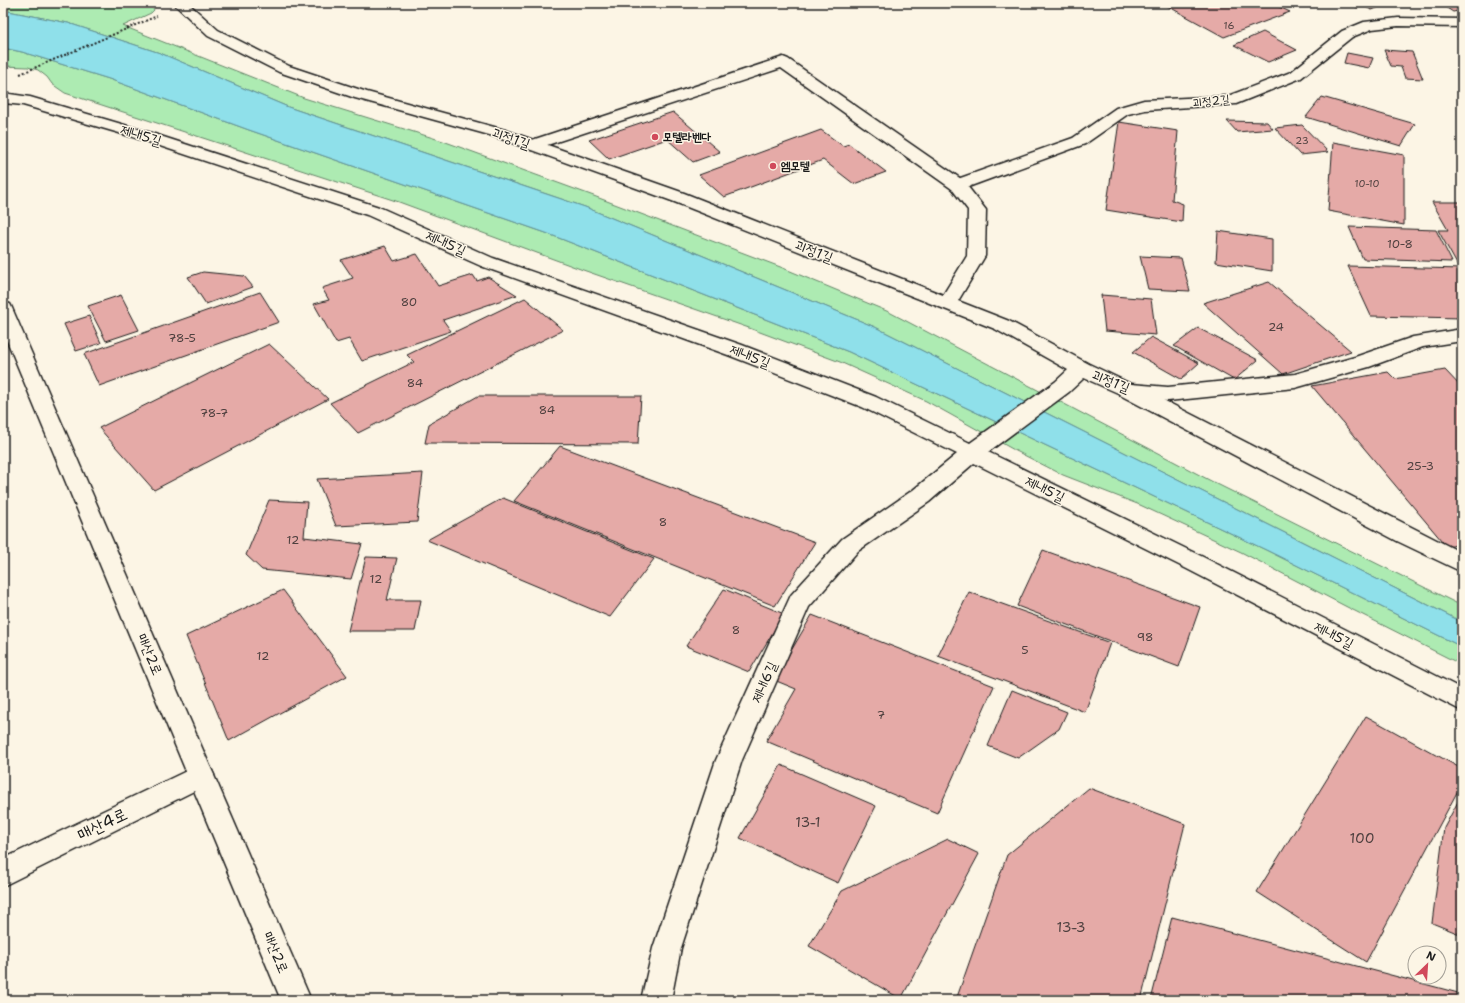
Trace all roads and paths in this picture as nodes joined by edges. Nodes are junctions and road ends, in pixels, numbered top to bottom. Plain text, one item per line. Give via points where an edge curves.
1 (180, 3) edge
2 (155, 16) dead end
3 (1462, 23) edge
4 (14, 76) dead end
5 (3, 98) edge
6 (532, 145) junction
7 (958, 185) junction
8 (947, 303) junction
9 (5, 319) edge
10 (1462, 335) edge
11 (1082, 369) junction
12 (1127, 390) junction
13 (980, 447) junction
14 (1462, 563) edge
15 (1462, 701) edge
16 (201, 775) junction
17 (3, 873) edge
18 (296, 1000) edge
19 (656, 1000) edge

1 - 6 street, 괴정1길 via 213,33 284,69
2 - 4 path
3 - 7 street, 괴정2길 via 1398,22 1369,25 1347,34 1296,75 1230,101 1144,105 1122,111 1078,141
5 - 13 street, 제내5길 via 24,100 132,132 373,211 487,262 735,350
6 - 7 street via 783,62
6 - 8 street, 괴정1길 via 678,197
7 - 8 street via 977,210 976,256
8 - 11 street, 괴정1길 via 1002,325
9 - 16 street, 매산2로
10 - 12 street, 괴정1길 via 1420,341 1362,362 1296,381 1168,394
11 - 12 street, 괴정1길
11 - 13 street, 제내6길 via 1062,387
12 - 14 street
13 - 15 street, 제내5길 via 1195,563
13 - 19 street, 제내6길 via 921,496 850,545 798,602 729,760 667,948
16 - 17 street, 매산4로
16 - 18 street, 매산2로

